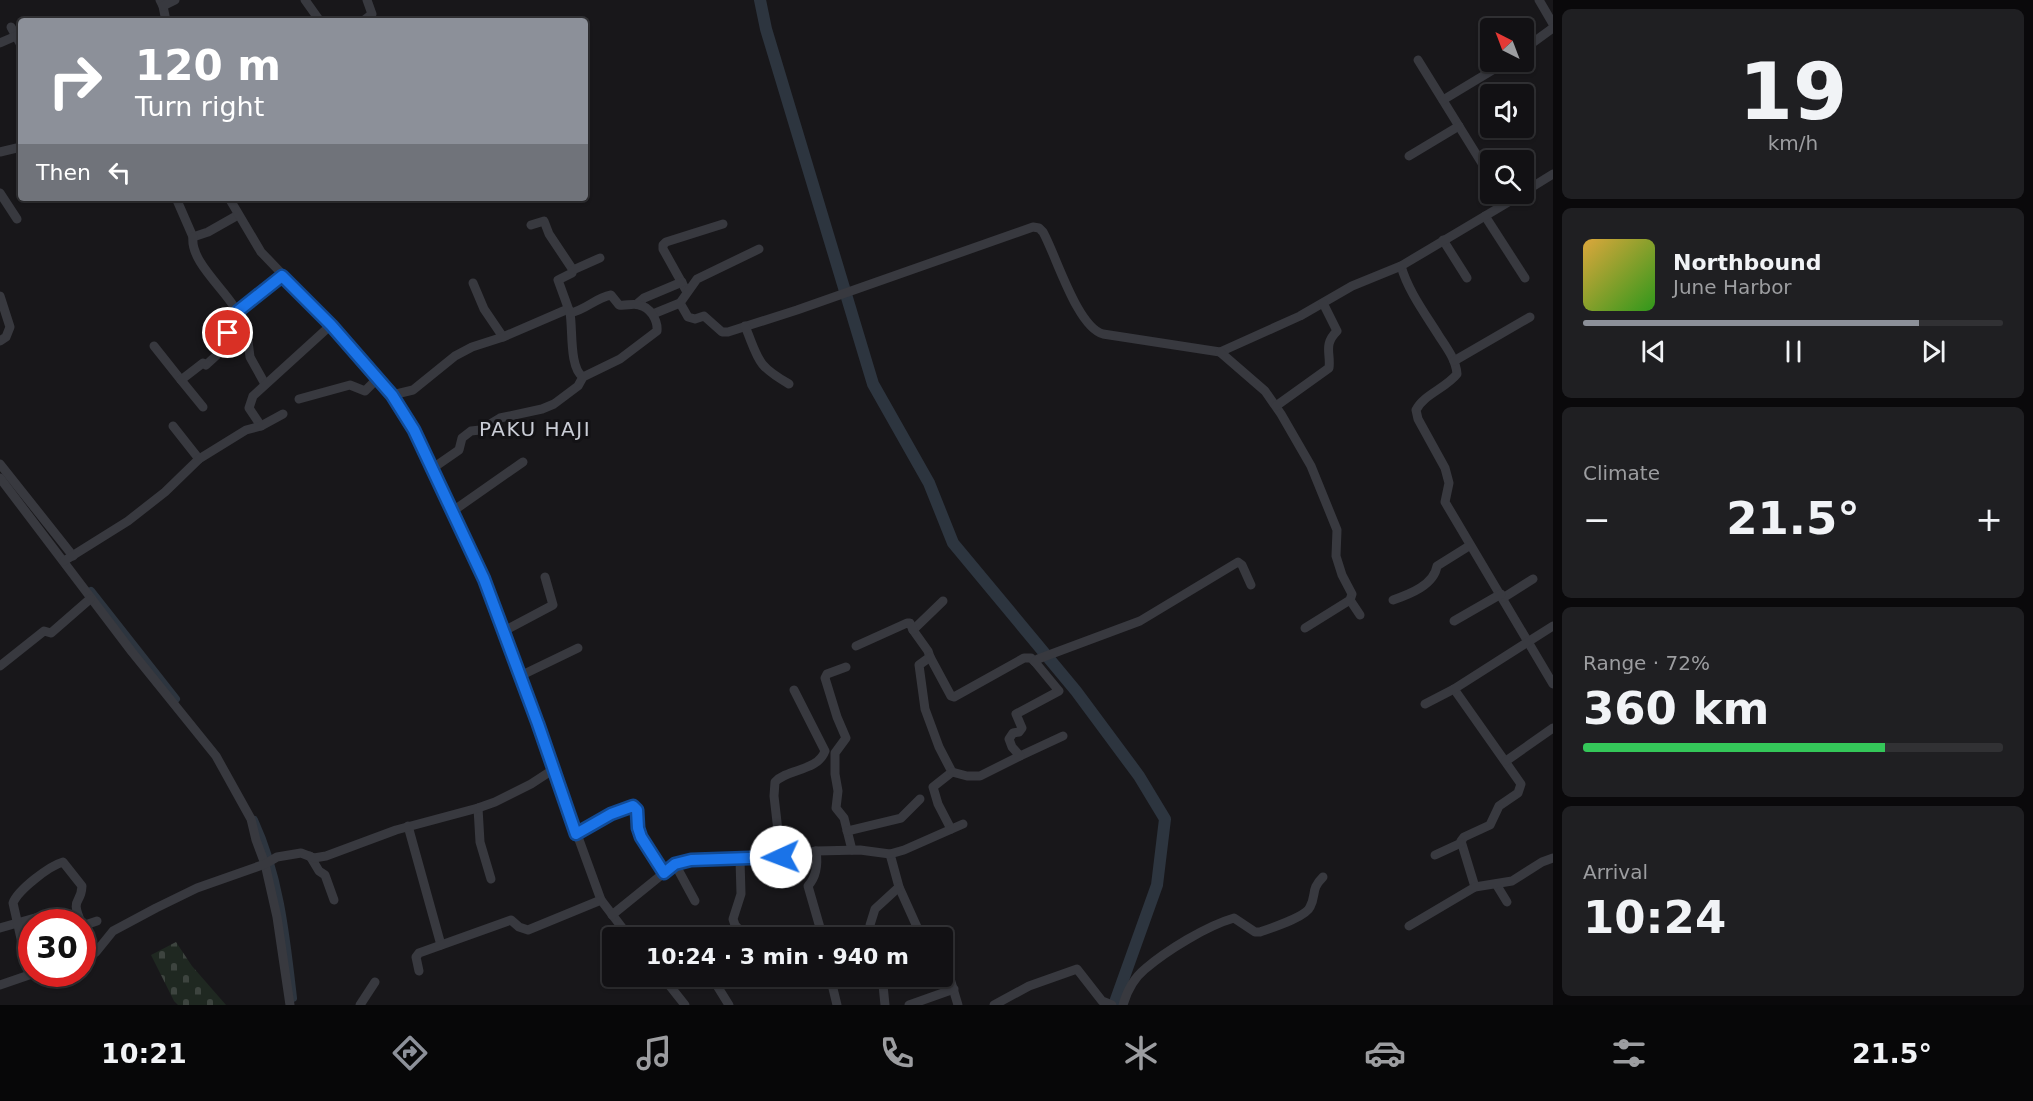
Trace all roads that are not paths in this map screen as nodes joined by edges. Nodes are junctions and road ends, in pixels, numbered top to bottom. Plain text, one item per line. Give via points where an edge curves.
1 (175, 0) edge
2 (304, 0) edge
3 (366, 0) edge
4 (1539, 0) edge
5 (162, 3) edge
6 (165, 18) edge
7 (318, 18) edge
8 (367, 18) edge
9 (1553, 26) edge
10 (18, 40) edge
11 (1534, 41) edge
12 (0, 43) edge
13 (1418, 60) dead end
14 (1489, 72) edge
15 (1443, 100) junction
16 (1459, 126) junction
17 (18, 148) edge
18 (0, 152) edge
19 (1409, 156) dead end
20 (1480, 160) edge
21 (1553, 174) edge
22 (1534, 186) edge
23 (0, 193) edge
24 (177, 201) edge
25 (231, 201) edge
26 (1505, 204) edge
27 (238, 215) junction
28 (1485, 216) junction
29 (17, 219) dead end
30 (723, 224) dead end
31 (531, 225) dead end
32 (194, 237) junction
33 (1443, 240) junction
34 (759, 249) dead end
35 (600, 258) dead end
36 (1401, 266) junction
37 (573, 270) junction
38 (282, 276) junction
39 (1467, 278) dead end
40 (1525, 278) dead end
41 (682, 282) junction
42 (473, 283) dead end
43 (687, 292) junction
44 (1, 303) edge
45 (680, 303) junction
46 (1323, 303) junction
47 (637, 304) junction
48 (238, 311) junction
49 (569, 311) junction
50 (653, 314) junction
51 (1530, 317) dead end
52 (238, 322) junction
53 (331, 325) junction
54 (745, 326) junction
55 (503, 338) junction
56 (0, 340) edge
57 (154, 346) dead end
58 (1220, 352) junction
59 (1454, 361) junction
60 (584, 377) junction
61 (377, 379) junction
62 (182, 380) junction
63 (265, 384) junction
64 (789, 384) dead end
65 (392, 395) junction
66 (299, 399) dead end
67 (1276, 406) junction
68 (203, 407) dead end
69 (283, 414) dead end
70 (173, 426) dead end
71 (261, 426) junction
72 (199, 459) junction
73 (523, 462) dead end
74 (0, 464) edge
75 (433, 468) junction
76 (0, 478) edge
77 (453, 512) junction
78 (1469, 546) junction
79 (69, 558) junction
80 (545, 577) dead end
81 (1533, 579) dead end
82 (1251, 585) dead end
83 (1502, 596) junction
84 (90, 598) junction
85 (1350, 600) junction
86 (1393, 600) dead end
87 (943, 601) dead end
88 (1360, 615) dead end
89 (1454, 621) dead end
90 (1553, 626) edge
91 (1305, 628) dead end
92 (913, 630) junction
93 (504, 631) junction
94 (1528, 643) junction
95 (856, 646) dead end
96 (578, 648) dead end
97 (930, 657) junction
98 (1037, 660) junction
99 (0, 666) edge
100 (846, 667) dead end
101 (520, 676) junction
102 (1553, 684) edge
103 (1454, 689) junction
104 (794, 690) dead end
105 (1425, 704) dead end
106 (1553, 728) edge
107 (1063, 736) dead end
108 (835, 753) junction
109 (1020, 756) junction
110 (823, 757) junction
111 (1506, 761) junction
112 (554, 769) junction
113 (952, 772) junction
114 (920, 799) dead end
115 (478, 808) junction
116 (963, 824) dead end
117 (408, 826) junction
118 (951, 829) junction
119 (847, 831) junction
120 (576, 834) junction
121 (1461, 843) junction
122 (852, 850) junction
123 (816, 851) junction
124 (890, 854) junction
125 (1435, 855) dead end
126 (310, 856) junction
127 (781, 857) junction
128 (1553, 858) edge
129 (740, 859) junction
130 (270, 861) junction
131 (675, 864) junction
132 (664, 873) junction
133 (1323, 877) dead end
134 (491, 879) dead end
135 (1496, 884) junction
136 (899, 887) junction
137 (1475, 887) junction
138 (334, 900) dead end
139 (601, 900) junction
140 (695, 901) dead end
141 (1508, 902) dead end
142 (75, 909) edge
143 (612, 915) junction
144 (18, 922) joint
145 (870, 925) dead end
146 (1409, 926) dead end
147 (621, 927) edge
148 (737, 927) edge
149 (820, 927) edge
150 (917, 927) edge
151 (0, 928) edge
152 (441, 945) junction
153 (96, 952) edge
154 (418, 971) dead end
155 (18, 979) edge
156 (375, 982) dead end
157 (0, 985) edge
158 (953, 986) edge
159 (671, 987) edge
160 (718, 987) edge
161 (833, 987) edge
162 (883, 987) edge
163 (954, 989) junction
164 (290, 1005) edge
165 (360, 1005) edge
166 (685, 1005) edge
167 (729, 1005) edge
168 (837, 1005) edge
169 (885, 1005) edge
170 (909, 1005) edge
171 (958, 1005) edge
172 (994, 1005) edge
173 (1112, 1005) edge
174 (1124, 1005) edge

1 - 5 street
2 - 7 street
3 - 8 street via 372,14
4 - 9 street
5 - 6 street
9 - 11 street
10 - 12 street via 13,31
13 - 15 street
14 - 15 street
15 - 16 street
16 - 19 street
16 - 20 street
17 - 18 street
21 - 22 street
23 - 29 street
24 - 32 street
25 - 27 street
26 - 28 street
27 - 32 street
27 - 38 street
28 - 33 street
28 - 40 street
30 - 41 street via 664,243 663,249
31 - 37 street via 544,221
32 - 48 street via 194,252
33 - 36 street
33 - 39 street
34 - 43 street via 697,279
35 - 37 street
36 - 46 street
36 - 59 street
37 - 49 street via 558,280
38 - 48 street
38 - 53 street
41 - 43 street
41 - 47 street
42 - 55 street
43 - 45 street
44 - 56 street via 10,327
45 - 50 street
45 - 54 street via 688,317 704,316 722,332
46 - 58 street
46 - 67 street via 1337,331 1328,346 1329,368
47 - 49 street via 619,305 613,295 608,295 579,311
47 - 50 street
48 - 52 street
49 - 55 street
49 - 60 street via 572,350 577,371
50 - 60 street via 657,331 620,359
51 - 59 street
52 - 62 street via 214,343 216,356
52 - 63 street
53 - 61 street
53 - 63 street
54 - 58 street via 1033,227 1043,232 1070,293 1095,330
54 - 64 street via 765,370
55 - 65 street via 454,356 413,390
57 - 62 street
58 - 67 street via 1265,391
59 - 78 street via 1457,374 1420,404 1416,414 1449,483 1446,507
60 - 75 street via 554,404 500,418 471,431 462,438 459,450
61 - 65 street
61 - 66 street via 365,390 350,385
62 - 68 street
63 - 71 street via 253,396 249,408
65 - 75 street
67 - 85 street via 1325,498 1337,530 1336,556 1352,594
69 - 71 street
70 - 72 street
71 - 72 street via 246,430
72 - 79 street via 128,521
73 - 77 street
74 - 79 street
75 - 77 street
76 - 79 street
77 - 93 street
78 - 83 street
78 - 86 street via 1437,566 1431,580
79 - 84 street
80 - 93 street via 554,604
81 - 83 street
82 - 98 street via 1238,562 1140,621
83 - 89 street
83 - 94 street
84 - 99 street via 51,633 45,630
84 - 130 street via 216,756
85 - 88 street
85 - 91 street
87 - 92 street
90 - 94 street
92 - 95 street via 907,623
92 - 97 street
93 - 101 street
94 - 102 street
94 - 103 street
96 - 101 street
97 - 98 street via 954,697 1024,658
97 - 113 street via 919,665 923,701
98 - 109 street via 1059,691 1016,714 1022,728 1009,739
100 - 108 street via 825,678 846,738
101 - 112 street
103 - 105 street
103 - 111 street
104 - 110 street via 825,750
106 - 111 street
107 - 109 street
108 - 110 street
108 - 119 street via 836,808
109 - 113 street via 980,776
110 - 127 street via 775,782
111 - 121 street via 1521,784 1518,793 1503,802 1490,825 1464,837
112 - 115 street
112 - 120 street
113 - 118 street via 933,787
114 - 119 street via 901,818
115 - 117 street
115 - 134 street via 480,842
116 - 118 street
117 - 126 street via 326,856
117 - 152 street
118 - 124 street
119 - 122 street
120 - 132 street via 633,806 641,837
120 - 139 street
121 - 125 street
121 - 137 street
122 - 123 street
122 - 124 street
123 - 127 street
123 - 149 street via 814,879 808,886
124 - 136 street
126 - 130 street via 301,853
126 - 138 street via 325,875
127 - 129 street
128 - 135 street via 1514,880
129 - 131 street
129 - 148 street via 741,894 733,919
130 - 153 street via 197,888 123,925
130 - 164 street
131 - 132 street
131 - 140 street
132 - 143 street
133 - 174 street via 1313,890 1312,905 1304,914 1255,933 1233,918 1220,922 1145,969 1129,989
135 - 137 street
135 - 141 street
136 - 145 street via 875,909
136 - 150 street
137 - 146 street
139 - 143 street
139 - 152 street via 528,930 508,920
142 - 144 street via 82,886 63,862 28,885 15,899
143 - 147 street
144 - 151 street
152 - 154 street via 417,955
155 - 157 street
156 - 165 street
158 - 163 street
159 - 166 street
160 - 167 street
161 - 168 street
162 - 169 street
163 - 170 street
163 - 171 street
172 - 173 street via 1029,986 1077,969 1102,1001

